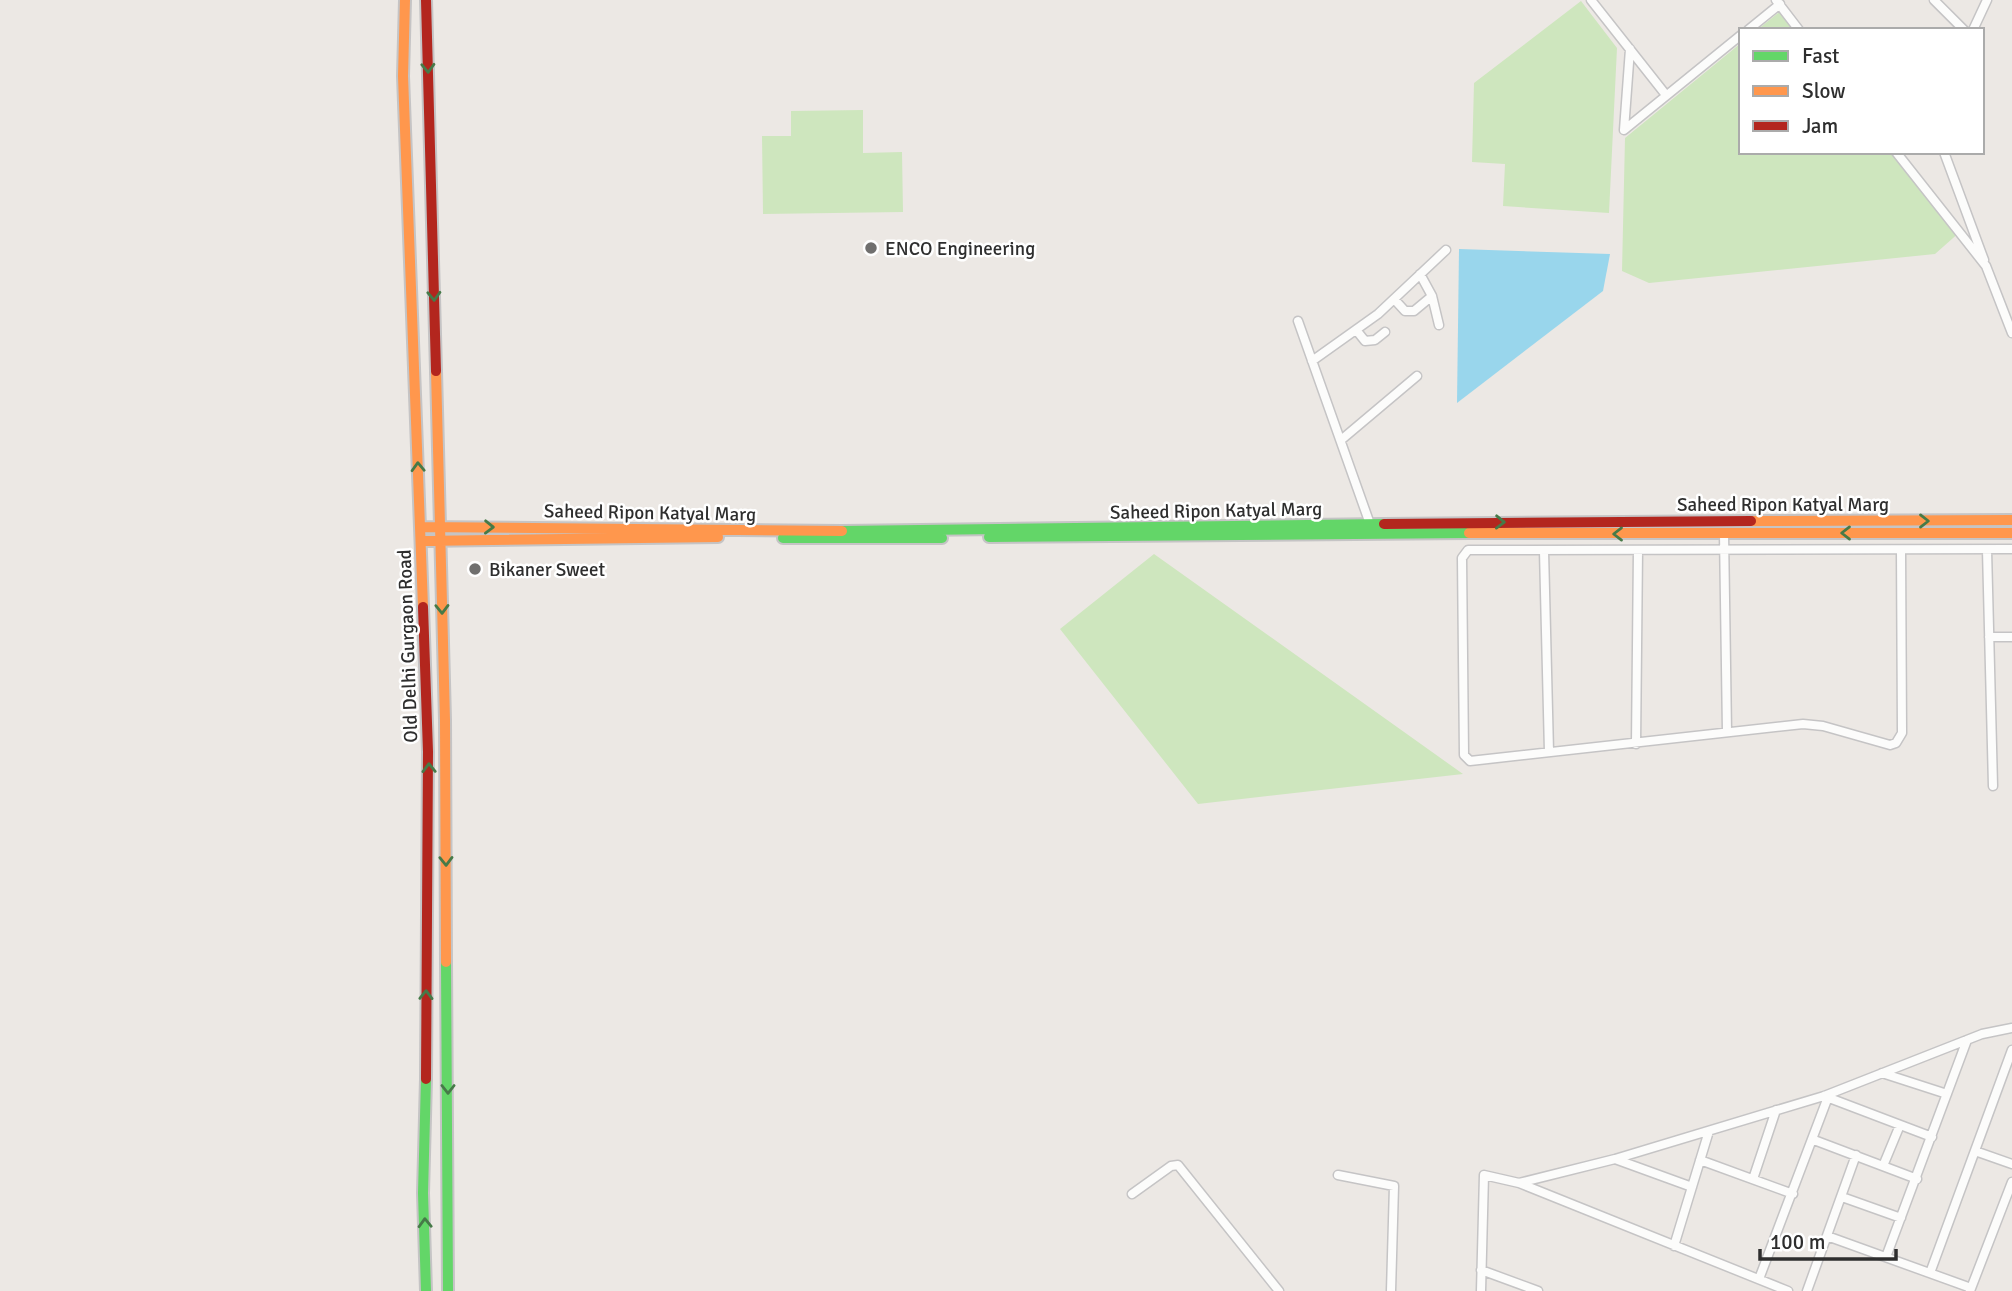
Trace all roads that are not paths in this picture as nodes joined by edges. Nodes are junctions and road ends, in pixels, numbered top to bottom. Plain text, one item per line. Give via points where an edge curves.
1 (405, 0) edge
2 (426, 0) edge
3 (1591, 0) edge
4 (1934, 0) edge
5 (1987, 0) edge
6 (1778, 2) edge
7 (1750, 28) edge
8 (1798, 28) edge
9 (1962, 28) edge
10 (1974, 28) edge
11 (1739, 37) edge
12 (1630, 49) junction
13 (1666, 94) junction
14 (1898, 154) edge
15 (1945, 154) edge
16 (1446, 250) dead end
17 (1986, 266) junction
18 (1420, 274) junction
19 (1432, 296) junction
20 (1394, 299) junction
21 (1298, 321) dead end
22 (1439, 325) dead end
23 (1357, 331) junction
24 (1385, 332) dead end
25 (2012, 333) edge
26 (1312, 362) junction
27 (1417, 376) dead end
28 (1341, 440) junction
29 (2012, 520) edge
30 (1370, 524) junction
31 (440, 526) junction
32 (421, 527) junction
33 (1457, 527) junction
34 (1128, 533) junction
35 (2012, 533) edge
36 (1724, 534) junction
37 (422, 541) junction
38 (440, 541) junction
39 (2012, 549) edge
40 (1638, 550) junction
41 (1724, 550) junction
42 (1901, 550) junction
43 (1987, 550) junction
44 (1544, 551) junction
45 (1989, 637) junction
46 (2012, 637) edge
47 (1727, 732) junction
48 (1636, 744) junction
49 (1549, 752) junction
50 (1993, 786) dead end
51 (2012, 1028) edge
52 (1966, 1040) junction
53 (2012, 1050) edge
54 (1881, 1073) junction
55 (1947, 1094) junction
56 (1826, 1096) junction
57 (1776, 1110) junction
58 (1899, 1125) junction
59 (1709, 1131) junction
60 (1932, 1138) junction
61 (1814, 1140) junction
62 (1975, 1150) junction
63 (1856, 1155) junction
64 (1615, 1159) junction
65 (1700, 1160) junction
66 (2012, 1164) edge
67 (1883, 1166) junction
68 (1338, 1175) dead end
69 (1753, 1179) junction
70 (1917, 1180) junction
71 (2012, 1182) edge
72 (1519, 1183) junction
73 (1692, 1187) junction
74 (1132, 1194) dead end
75 (1793, 1194) junction
76 (1842, 1197) junction
77 (1901, 1218) junction
78 (1827, 1236) junction
79 (1674, 1246) junction
80 (1886, 1257) junction
81 (1481, 1270) junction
82 (1930, 1273) junction
83 (1759, 1279) junction
84 (1971, 1290) edge
85 (426, 1291) edge
86 (448, 1291) edge
87 (1279, 1291) edge
88 (1391, 1291) edge
89 (1480, 1291) edge
90 (1538, 1291) edge
91 (1788, 1291) edge
92 (1807, 1291) edge

32 -> 1 street, Old Delhi Gurgaon Road via 402,76
2 -> 31 street, Old Delhi Gurgaon Road
3 - 12 street
4 - 9 street
5 - 10 street
6 - 7 street
6 - 8 street
11 - 13 street
12 - 13 street
12 - 13 street via 1624,130
14 - 17 street
15 - 17 street
16 - 18 street
17 - 25 street
18 - 19 street
18 - 20 street
19 - 20 street via 1414,312 1405,311
19 - 22 street
20 - 23 street
21 - 26 street
23 - 24 street via 1365,341 1376,340
23 - 26 street
26 - 28 street
27 - 28 street
28 - 30 street
33 -> 29 street, Saheed Ripon Katyal Marg
30 - 33 street, Saheed Ripon Katyal Marg
30 - 34 street, Saheed Ripon Katyal Marg
31 - 32 street, Saheed Ripon Katyal Marg
31 -> 34 street, Saheed Ripon Katyal Marg
31 - 38 street, Old Delhi Gurgaon Road
32 - 37 street, Old Delhi Gurgaon Road
33 - 34 street, Saheed Ripon Katyal Marg
36 -> 33 street, Saheed Ripon Katyal Marg
34 - 38 street, Saheed Ripon Katyal Marg
35 -> 36 street, Saheed Ripon Katyal Marg
36 - 41 street
37 - 38 street, Saheed Ripon Katyal Marg
85 -> 37 street, Old Delhi Gurgaon Road via 423,1193 429,794
38 -> 86 street, Old Delhi Gurgaon Road
39 - 43 street
40 - 41 street
40 - 44 street
40 - 48 street
41 - 42 street
41 - 47 street
42 - 43 street
42 - 47 street via 1902,733 1896,743 1813,724
43 - 45 street
44 - 49 street
44 - 49 street via 1473,549 1463,553 1463,751 1470,761
45 - 46 street
45 - 50 street
47 - 48 street
48 - 49 street
51 - 52 street
52 - 54 street
52 - 55 street
53 - 62 street
54 - 55 street
54 - 56 street
55 - 60 street
56 - 57 street
56 - 58 street
56 - 61 street
57 - 59 street
57 - 69 street
58 - 60 street
58 - 67 street
59 - 64 street
59 - 65 street
60 - 70 street
61 - 63 street
61 - 75 street
62 - 66 street
62 - 82 street
63 - 67 street
63 - 76 street
64 - 72 street
64 - 73 street
65 - 69 street
65 - 73 street
67 - 70 street
68 - 88 street via 1394,1186
69 - 75 street
70 - 77 street
71 - 84 street
72 - 79 street
72 - 81 street via 1488,1173 1481,1177
73 - 79 street
74 - 87 street via 1178,1165
75 - 83 street
76 - 77 street
76 - 78 street
77 - 80 street
78 - 80 street
78 - 92 street
79 - 83 street
80 - 82 street
81 - 89 street
81 - 90 street
82 - 84 street
83 - 91 street

